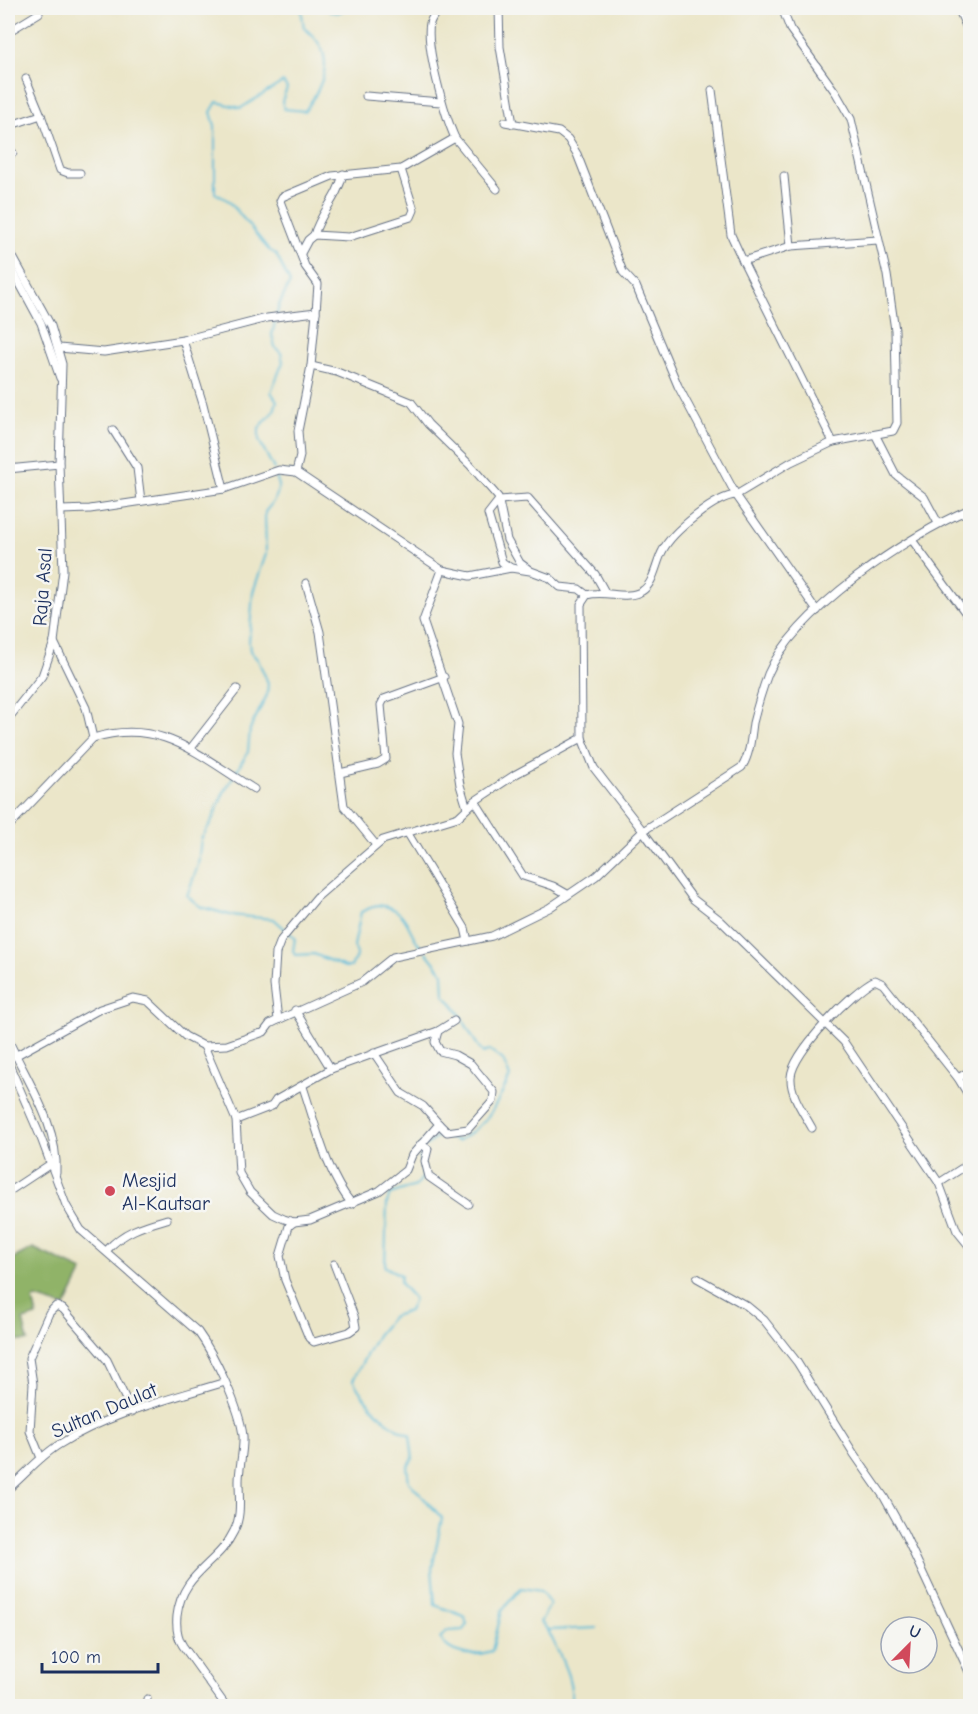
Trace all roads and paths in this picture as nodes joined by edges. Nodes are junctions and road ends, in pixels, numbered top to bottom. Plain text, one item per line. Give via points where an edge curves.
1 (441, 8) edge
2 (499, 8) edge
3 (782, 8) edge
4 (958, 8) edge
5 (39, 14) dead end
6 (8, 32) edge
7 (970, 35) edge
8 (26, 79) dead end
9 (712, 90) dead end
10 (366, 96) dead end
11 (441, 102) junction
12 (41, 115) junction
13 (8, 126) edge
14 (455, 138) junction
15 (401, 169) junction
16 (80, 173) dead end
17 (343, 174) junction
18 (784, 176) dead end
19 (497, 189) dead end
20 (314, 235) junction
21 (878, 240) junction
22 (791, 246) junction
23 (8, 248) edge
24 (301, 253) junction
25 (743, 261) junction
26 (8, 262) edge
27 (316, 312) junction
28 (183, 340) junction
29 (59, 348) junction
30 (311, 366) junction
31 (60, 378) junction
32 (113, 430) dead end
33 (876, 436) junction
34 (833, 442) junction
35 (59, 464) junction
36 (8, 469) edge
37 (296, 472) junction
38 (224, 489) junction
39 (736, 495) junction
40 (499, 500) junction
41 (141, 501) junction
42 (970, 509) edge
43 (61, 510) junction
44 (938, 523) junction
45 (912, 540) junction
46 (511, 568) junction
47 (442, 570) junction
48 (531, 571) junction
49 (306, 583) dead end
50 (605, 592) junction
51 (587, 595) junction
52 (817, 611) junction
53 (970, 619) edge
54 (54, 642) junction
55 (444, 677) junction
56 (237, 689) dead end
57 (8, 719) edge
58 (93, 738) junction
59 (582, 738) junction
60 (191, 748) junction
61 (340, 773) junction
62 (254, 789) dead end
63 (475, 801) junction
64 (467, 808) junction
65 (8, 827) edge
66 (643, 831) junction
67 (407, 832) junction
68 (376, 845) junction
69 (567, 894) junction
70 (468, 941) junction
71 (295, 1010) junction
72 (278, 1020) junction
73 (454, 1021) dead end
74 (828, 1024) junction
75 (438, 1031) junction
76 (8, 1039) edge
77 (204, 1046) junction
78 (374, 1053) junction
79 (15, 1056) junction
80 (8, 1062) edge
81 (331, 1069) junction
82 (970, 1071) edge
83 (958, 1078) junction
84 (303, 1087) junction
85 (970, 1098) edge
86 (236, 1120) junction
87 (439, 1124) junction
88 (812, 1128) dead end
89 (421, 1144) junction
90 (57, 1160) junction
91 (970, 1163) edge
92 (49, 1164) junction
93 (56, 1175) junction
94 (939, 1182) junction
95 (8, 1192) edge
96 (352, 1204) junction
97 (468, 1204) dead end
98 (167, 1219) dead end
99 (294, 1222) junction
100 (970, 1247) edge
101 (106, 1250) junction
102 (334, 1264) dead end
103 (697, 1278) dead end
104 (225, 1382) junction
105 (132, 1412) junction
106 (41, 1458) junction
107 (8, 1489) edge
108 (970, 1674) edge
109 (226, 1707) edge

1 - 11 street via 433,16 430,35
2 - 39 street via 509,123 559,132 568,139 623,272 636,286 678,386
3 - 21 street via 790,29 851,119
4 - 7 street
5 - 6 street
8 - 12 street
9 - 25 street via 730,235
10 - 11 street
11 - 14 street
12 - 13 street
12 - 16 street via 60,170
14 - 15 street
14 - 19 street
15 - 17 street
15 - 20 street via 414,210 411,217 349,237
17 - 20 street via 337,196
17 - 24 street via 315,181 280,199
18 - 22 street
20 - 24 street
21 - 22 street
21 - 33 street via 895,330 897,423 893,431
22 - 25 street
23 - 29 street, Raja Asal
24 - 27 street via 318,284
25 - 34 street
26 - 31 street, Raja Asal via 41,323
27 - 28 street via 267,318
27 - 30 street
28 - 29 street via 104,352
28 - 38 street
29 - 31 street, Raja Asal
30 - 37 street via 298,431 300,456
30 - 40 street via 346,375 411,402
31 - 35 street, Raja Asal
32 - 41 street via 137,468
33 - 34 street
33 - 44 street via 896,475 924,497
34 - 39 street
35 - 36 street
35 - 43 street, Raja Asal
37 - 38 street via 279,470
37 - 47 street
38 - 41 street
39 - 50 street via 727,495 668,541 643,591 632,595
39 - 52 street
40 - 46 street via 490,509 488,519 502,562
40 - 48 street via 511,550
40 - 50 street via 528,498 595,574
41 - 43 street
42 - 44 street
43 - 54 street, Raja Asal via 63,572
44 - 45 street
45 - 52 street via 886,555
45 - 53 street
46 - 47 street via 470,576
46 - 48 street
47 - 55 street via 423,621
48 - 51 street via 550,578 560,587 579,589
49 - 61 street via 320,632
50 - 51 street
51 - 59 street via 581,604
52 - 66 street via 788,640 771,668 742,767
54 - 57 street via 42,676
54 - 58 street, Raja Asal via 86,708
55 - 61 street via 384,699 381,705 386,759
55 - 64 street via 458,724 455,753
56 - 60 street
58 - 60 street via 122,730 143,731
58 - 65 street
59 - 63 street
59 - 66 street via 594,768
60 - 62 street
61 - 68 street via 344,806
63 - 64 street
63 - 69 street via 524,876
64 - 67 street via 458,817
66 - 69 street via 596,876
66 - 74 street via 693,898
67 - 68 street
67 - 70 street via 465,928
68 - 72 street via 316,897 281,940 274,964
69 - 70 street via 508,929
70 - 71 street via 393,957 362,982
71 - 72 street
71 - 81 street
72 - 77 street via 264,1032 227,1045
73 - 75 street
74 - 83 street via 832,1014 878,980
74 - 88 street via 802,1049 791,1074 795,1097
74 - 94 street
75 - 78 street
75 - 87 street via 435,1042 441,1052 471,1064 494,1092 493,1101 468,1129 447,1132
76 - 79 street
77 - 79 street via 185,1036 148,1001 133,998 100,1009
77 - 86 street
78 - 81 street
78 - 87 street via 402,1093 423,1106
79 - 90 street via 39,1101
80 - 92 street
81 - 84 street
82 - 83 street
83 - 85 street
84 - 86 street via 276,1100 272,1106
84 - 96 street via 322,1144
86 - 99 street via 236,1161 244,1184 273,1214
87 - 89 street
89 - 96 street via 406,1170 379,1191
89 - 97 street via 428,1149 425,1161 429,1177
90 - 92 street
90 - 93 street
91 - 94 street
92 - 93 street
92 - 95 street
93 - 101 street via 66,1206 81,1230
94 - 100 street via 957,1231
96 - 99 street
98 - 101 street via 132,1230
99 - 102 street via 282,1241 280,1256 285,1280 314,1342 356,1327
101 - 104 street via 198,1332
103 - 108 street via 764,1320 797,1362 904,1533
104 - 105 street, Sultan Daulat
104 - 109 street via 243,1436 239,1515 234,1531 187,1584 179,1603 177,1623 183,1646
105 - 106 street, Sultan Daulat via 76,1436
105 - 106 street via 107,1360 63,1309 56,1306 29,1358 33,1384 30,1431
106 - 107 street, Sultan Daulat

